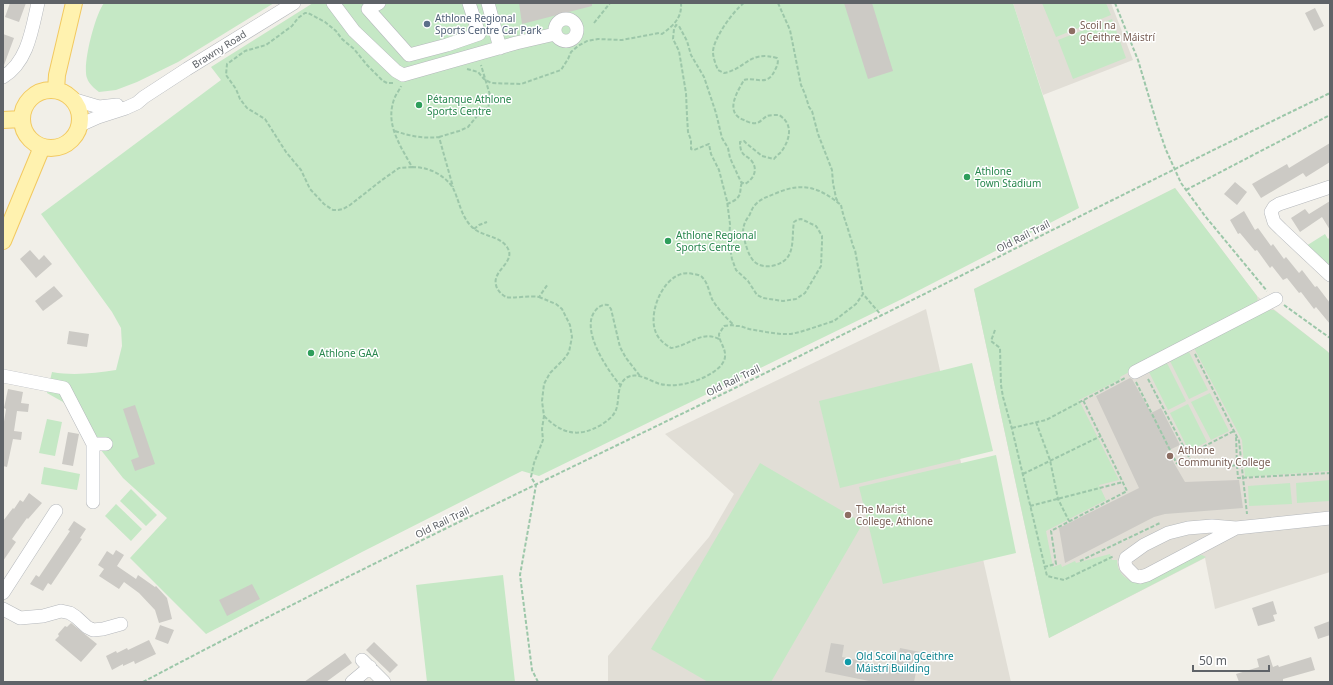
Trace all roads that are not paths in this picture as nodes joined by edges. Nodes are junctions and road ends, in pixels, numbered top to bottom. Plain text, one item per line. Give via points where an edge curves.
1 (38, 3) edge
2 (74, 3) edge
3 (294, 3) edge
4 (333, 3) edge
5 (379, 3) edge
6 (469, 3) edge
7 (488, 3) edge
8 (555, 34) dead end
9 (448, 45) junction
10 (500, 48) junction
11 (454, 61) junction
12 (3, 77) edge
13 (56, 90) junction
14 (144, 97) junction
15 (72, 99) junction
16 (22, 119) junction
17 (3, 120) edge
18 (80, 125) junction
19 (42, 147) junction
20 (1330, 187) edge
21 (3, 241) edge
22 (1330, 275) edge
23 (1276, 299) road end
24 (1136, 372) road end
25 (3, 376) edge
26 (93, 502) dead end
27 (54, 510) dead end
28 (1330, 518) edge
29 (1236, 528) junction
30 (3, 593) edge
31 (3, 608) edge
32 (121, 624) dead end
33 (352, 682) edge
34 (384, 682) edge

1 - 12 street via 25,52 17,66
2 - 13 main road via 57,75
3 - 14 street, Brawny Road
4 - 11 street via 354,31 403,75
5 - 9 street via 368,9 409,55
6 - 9 street via 479,34
7 - 10 street
8 - 10 street
9 - 11 street
10 - 11 street
13 - 15 main road
13 - 16 main road via 36,94 29,100
14 - 15 street, Brawny Road via 103,107
14 - 18 street, Brawny Road via 126,108
15 - 18 main road via 78,106
16 - 17 main road
16 - 19 main road via 27,137
18 - 19 main road via 77,134 62,147
19 - 21 main road
20 - 22 street via 1279,204 1271,212 1274,222
23 - 24 street
25 - 26 street via 64,388 100,444
27 - 30 street
28 - 29 street
29 - 29 street via 1147,575 1135,576 1126,567 1126,558 1130,554 1168,533 1212,526
31 - 32 street via 20,618 65,612 93,630
33 - 34 street via 366,663

